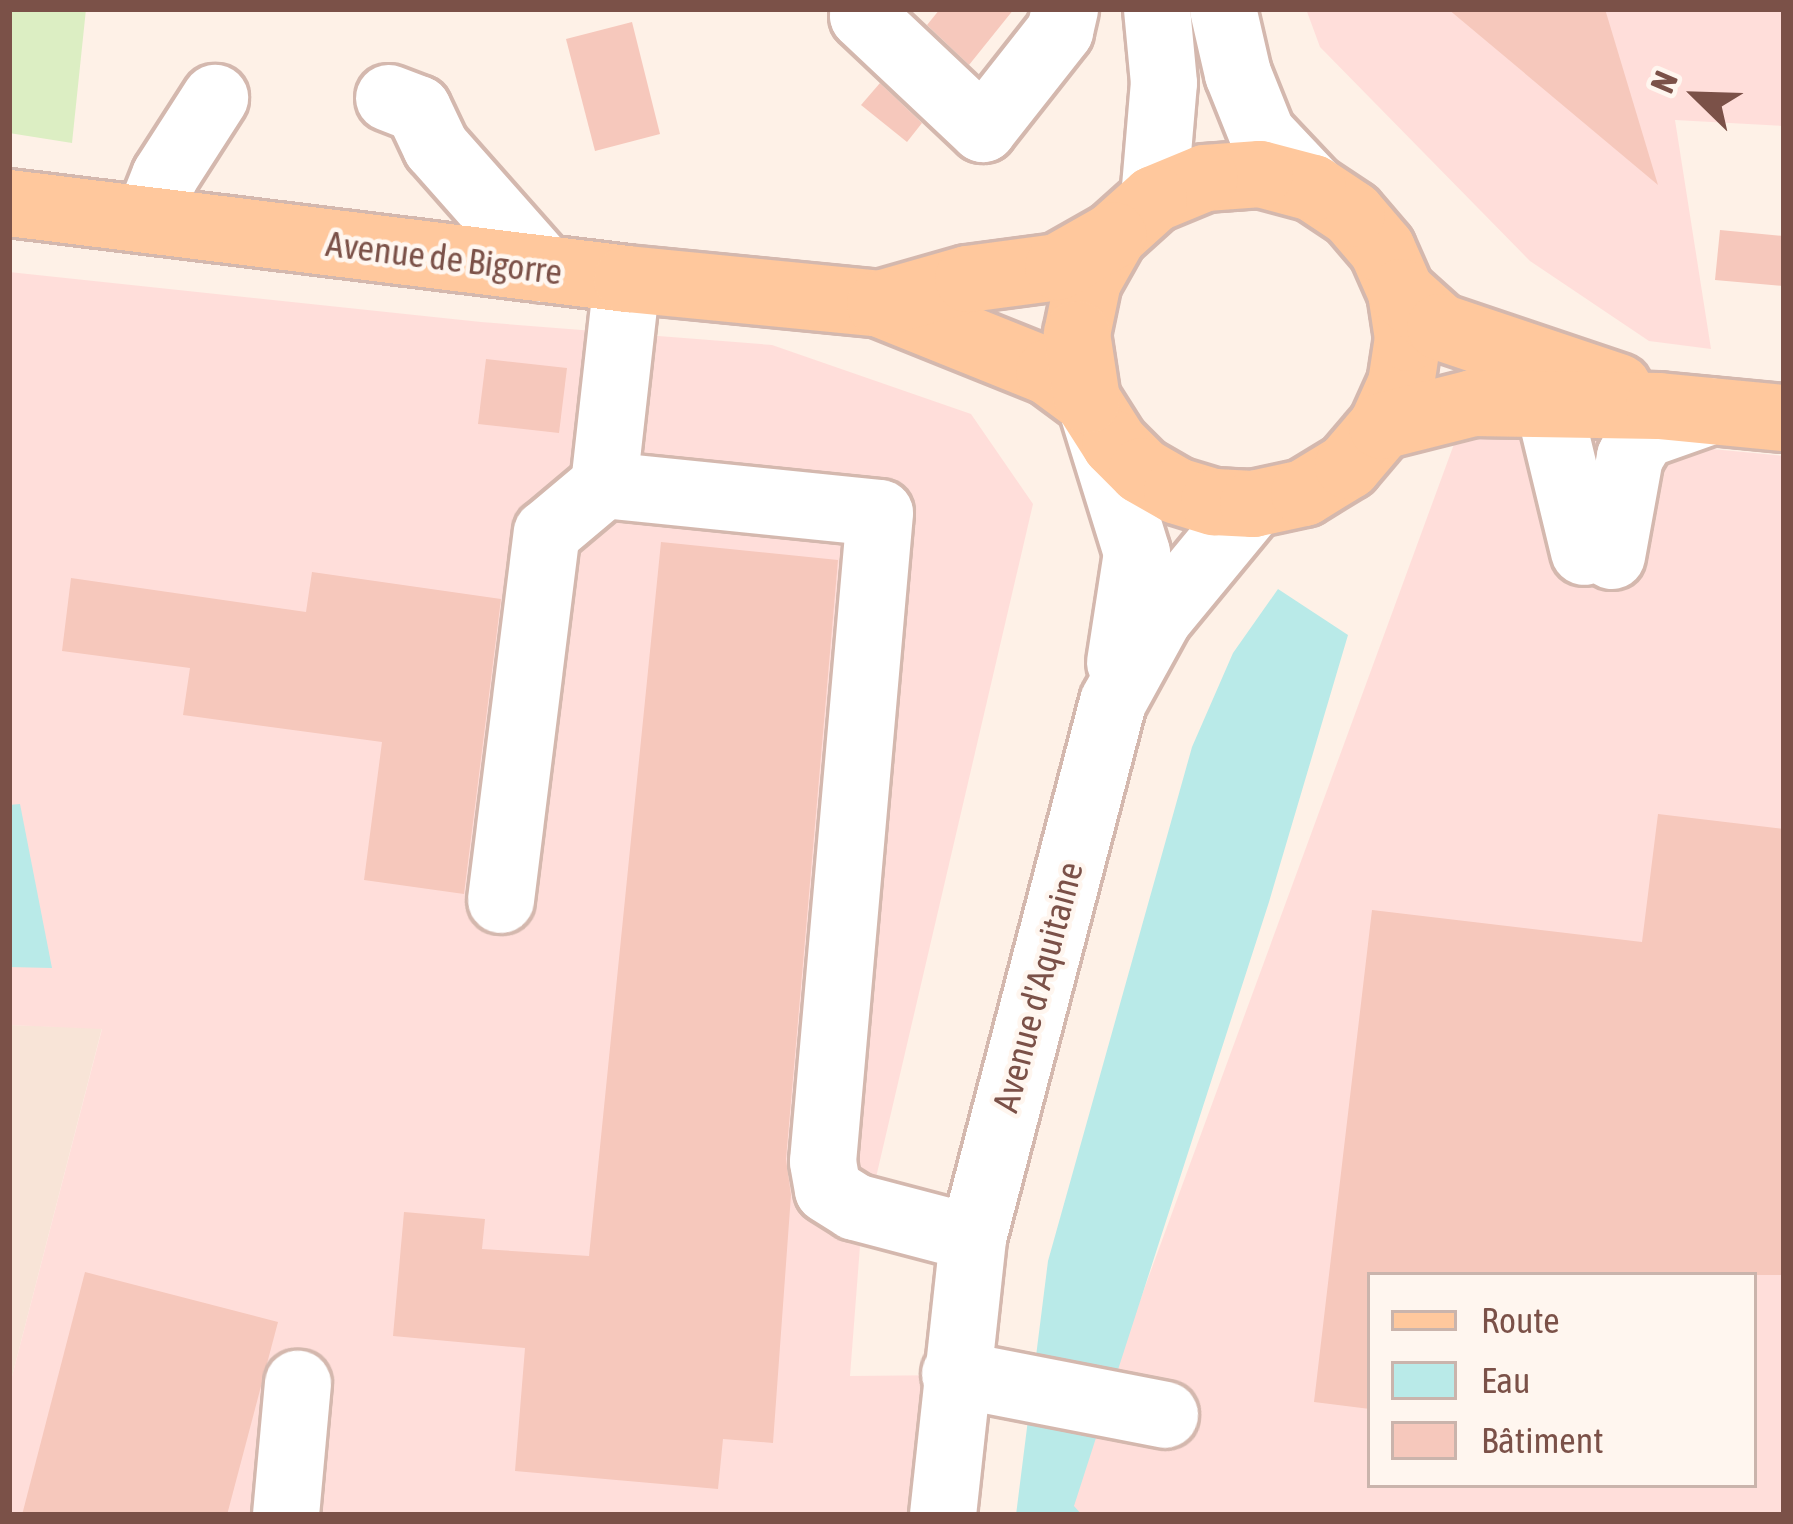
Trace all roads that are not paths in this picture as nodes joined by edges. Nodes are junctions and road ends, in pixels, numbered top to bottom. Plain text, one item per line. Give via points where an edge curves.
1 (869, 9) edge
2 (1066, 9) edge
3 (1157, 9) edge
4 (1223, 9) edge
5 (215, 98) dead end
6 (389, 98) dead end
7 (1313, 188) junction
8 (9, 203) edge
9 (1134, 217) junction
10 (148, 219) junction
11 (544, 269) junction
12 (626, 279) junction
13 (1401, 292) junction
14 (880, 304) junction
15 (1090, 405) junction
16 (1549, 407) junction
17 (1685, 409) junction
18 (1784, 418) edge
19 (1382, 427) junction
20 (604, 485) junction
21 (1253, 504) junction
22 (1113, 702) junction
23 (501, 900) dead end
24 (973, 1238) junction
25 (955, 1375) junction
26 (298, 1384) dead end
27 (1165, 1415) dead end
28 (286, 1515) edge
29 (943, 1515) edge

1 - 2 street via 863,16 983,129 1060,31
3 - 9 street via 1161,166
4 - 7 street via 1262,134
5 - 10 street
6 - 11 street via 418,109 436,147
7 - 9 main road via 1260,173 1205,178
7 - 13 main road via 1352,214 1382,249
8 - 10 main road, Avenue de Bigorre
9 - 14 main road, Avenue de Bigorre via 1058,267 968,279
9 - 15 main road via 1088,281 1078,334
10 - 11 main road, Avenue de Bigorre
11 - 12 main road, Avenue de Bigorre
12 - 14 main road, Avenue de Bigorre
12 - 20 street
13 - 17 main road via 1440,327
13 - 19 main road via 1408,338 1401,384
14 - 15 main road, Avenue de Bigorre via 1049,372
15 - 21 main road via 1129,458 1177,491
15 - 22 street via 1137,553
16 - 17 main road
16 - 17 street via 1598,554 1643,435
16 - 19 main road via 1473,403
17 - 18 main road
19 - 21 main road via 1348,466 1304,493
20 - 23 street via 547,533
20 - 24 street via 880,513 823,1162 828,1190 855,1208
21 - 22 street, Avenue d'Aquitaine via 1159,617
22 - 24 street, Avenue d'Aquitaine
24 - 25 street, Avenue d'Aquitaine
25 - 27 street
25 - 29 street, Avenue d'Aquitaine
26 - 28 street

